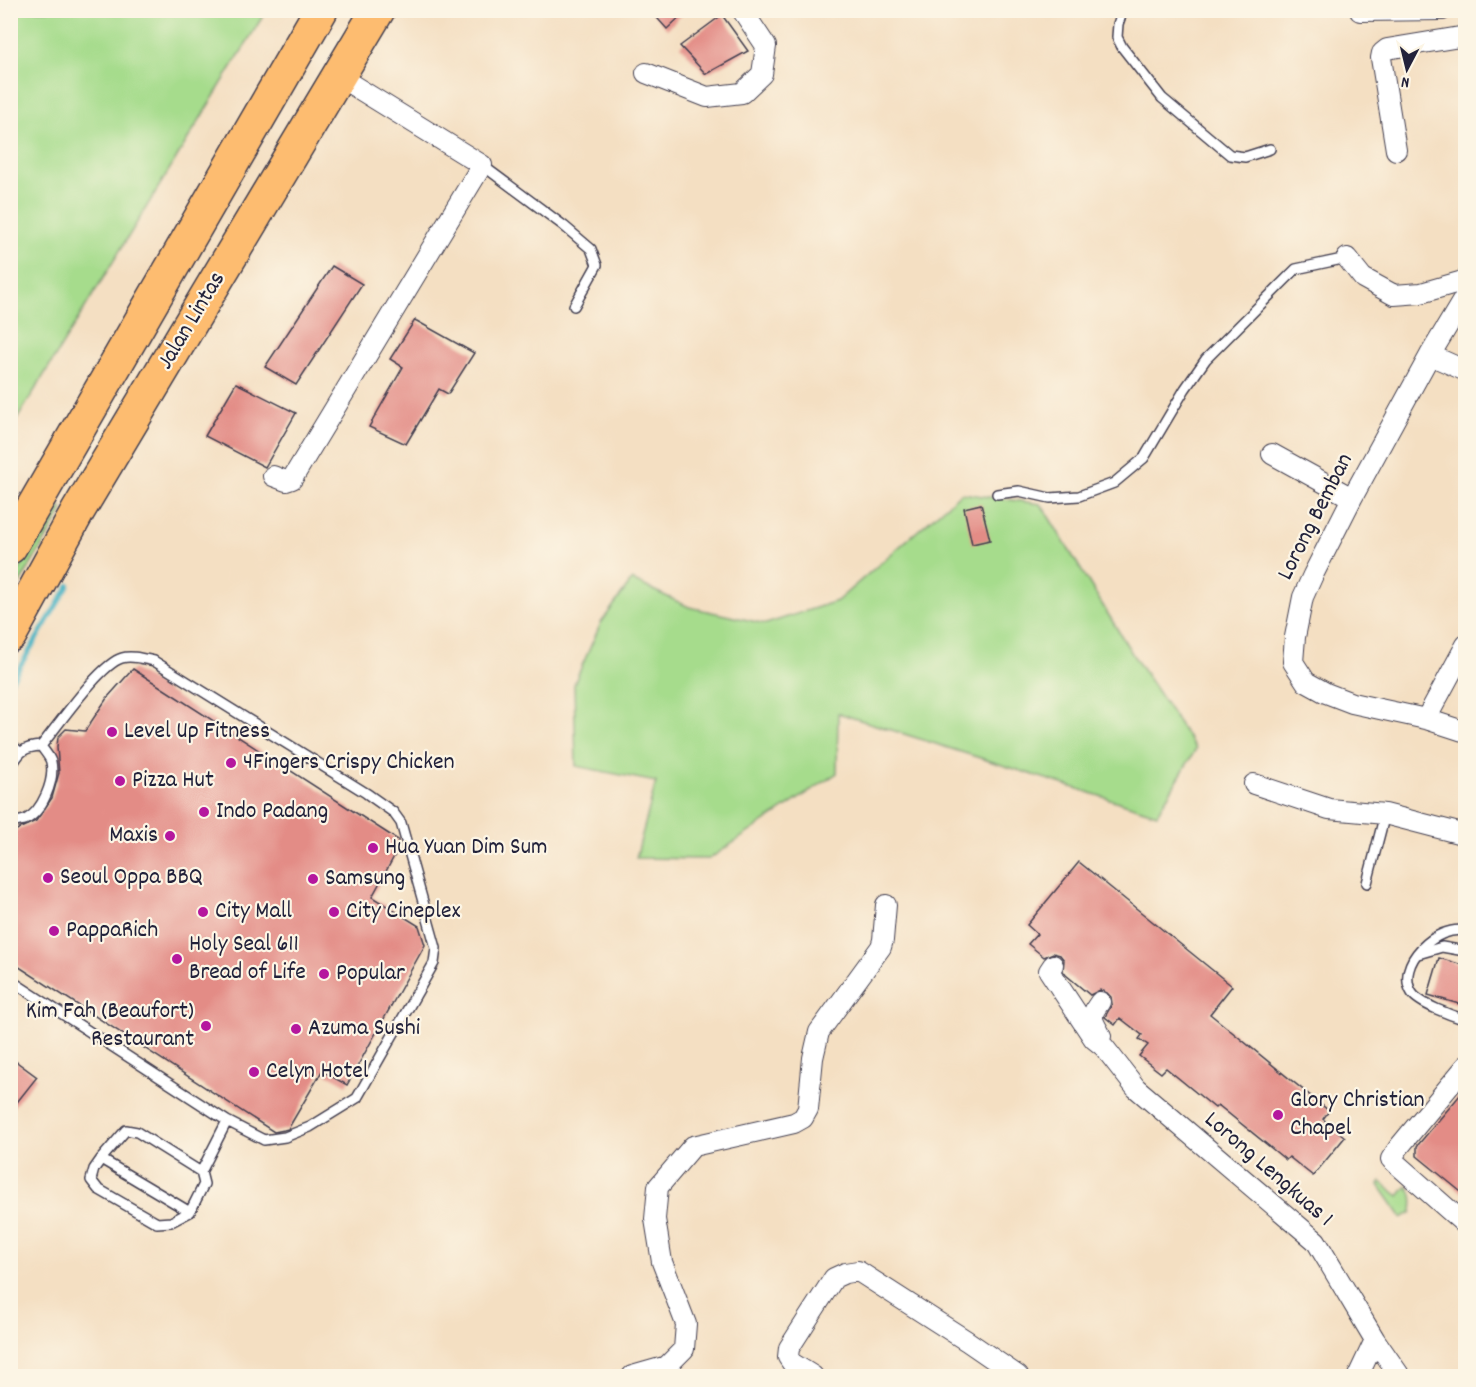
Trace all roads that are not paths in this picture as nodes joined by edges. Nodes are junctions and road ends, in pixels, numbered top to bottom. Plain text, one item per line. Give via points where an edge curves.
1 (321, 10) edge
2 (378, 10) edge
3 (742, 10) edge
4 (1123, 10) edge
5 (1442, 10) edge
6 (1360, 11) edge
7 (1466, 36) edge
8 (340, 71) junction
9 (646, 73) dead end
10 (1270, 149) dead end
11 (1396, 150) dead end
12 (482, 165) junction
13 (1347, 258) joint
14 (1466, 280) edge
15 (1466, 295) edge
16 (574, 306) dead end
17 (1430, 355) junction
18 (1466, 371) edge
19 (1272, 454) dead end
20 (273, 476) dead end
21 (997, 494) dead end
22 (1352, 498) junction
23 (78, 511) junction
24 (11, 545) edge
25 (10, 635) edge
26 (1466, 645) edge
27 (1426, 719) junction
28 (1466, 732) edge
29 (10, 744) edge
30 (41, 746) junction
31 (20, 752) junction
32 (10, 768) edge
33 (1254, 784) dead end
34 (1385, 814) junction
35 (10, 823) edge
36 (1466, 835) edge
37 (1367, 883) dead end
38 (886, 905) dead end
39 (1466, 930) edge
40 (1465, 951) edge
41 (1416, 955) junction
42 (1053, 965) dead end
43 (10, 980) edge
44 (1100, 1002) dead end
45 (1466, 1020) edge
46 (1104, 1047) junction
47 (1466, 1066) edge
48 (227, 1121) junction
49 (101, 1159) junction
50 (201, 1172) junction
51 (190, 1212) junction
52 (1466, 1225) edge
53 (1375, 1340) junction
54 (632, 1377) edge
55 (813, 1377) edge
56 (1018, 1377) edge
57 (1358, 1377) edge
58 (1400, 1377) edge

1 - 24 highway, Jalan Lintas
2 - 8 highway, Jalan Lintas
3 - 9 street via 766,46 762,74 742,93 707,97
4 - 10 lane via 1117,37 1162,98 1230,155 1245,157
5 - 6 street
7 - 11 street via 1382,53
8 - 12 street
8 - 23 highway, Jalan Lintas
12 - 16 lane via 591,249 597,266
12 - 20 street via 292,479
13 - 14 street via 1363,278 1394,295 1420,293
13 - 21 lane via 1296,269 1206,359 1144,458 1114,483 1079,496 1050,498 1019,491
15 - 17 street, Lorong Bemban
17 - 18 street
17 - 22 street, Lorong Bemban
19 - 22 street
22 - 27 street, Lorong Bemban via 1303,597 1293,663 1306,682 1326,693 1352,703
23 - 24 highway via 72,498 60,492 50,496
23 - 25 highway, Jalan Lintas
26 - 27 street
27 - 28 street, Lorong Bemban
29 - 31 lane
30 - 31 lane
30 - 35 lane via 51,760 46,794 26,819
30 - 48 lane via 112,662 124,657 154,661 366,793 393,812 401,823 436,948 434,963 357,1098 310,1127 285,1137 264,1140
31 - 32 lane
33 - 34 street via 1329,809
34 - 36 street
34 - 37 lane
38 - 54 street via 881,947 819,1032 808,1109 803,1118 693,1146 658,1187 658,1240 662,1263 686,1324 684,1349 667,1366
39 - 41 lane via 1442,932
40 - 41 lane via 1442,946
41 - 45 lane via 1409,967 1412,993 1424,1003
42 - 46 street, Lorong Lengkuas 1 via 1049,971 1094,1039
43 - 48 lane
44 - 46 street, Lorong Lengkuas 1 via 1091,1018
46 - 53 street, Lorong Lengkuas 1 via 1136,1088 1316,1241
47 - 52 street via 1391,1159
48 - 50 lane
49 - 50 lane via 126,1130 137,1132
49 - 51 lane
49 - 51 lane via 91,1180 98,1190 157,1223 171,1222
50 - 51 lane via 204,1184
53 - 57 street
53 - 58 street, Lorong Lengkuas 1
55 - 56 street via 792,1363 789,1348 834,1278 858,1271

